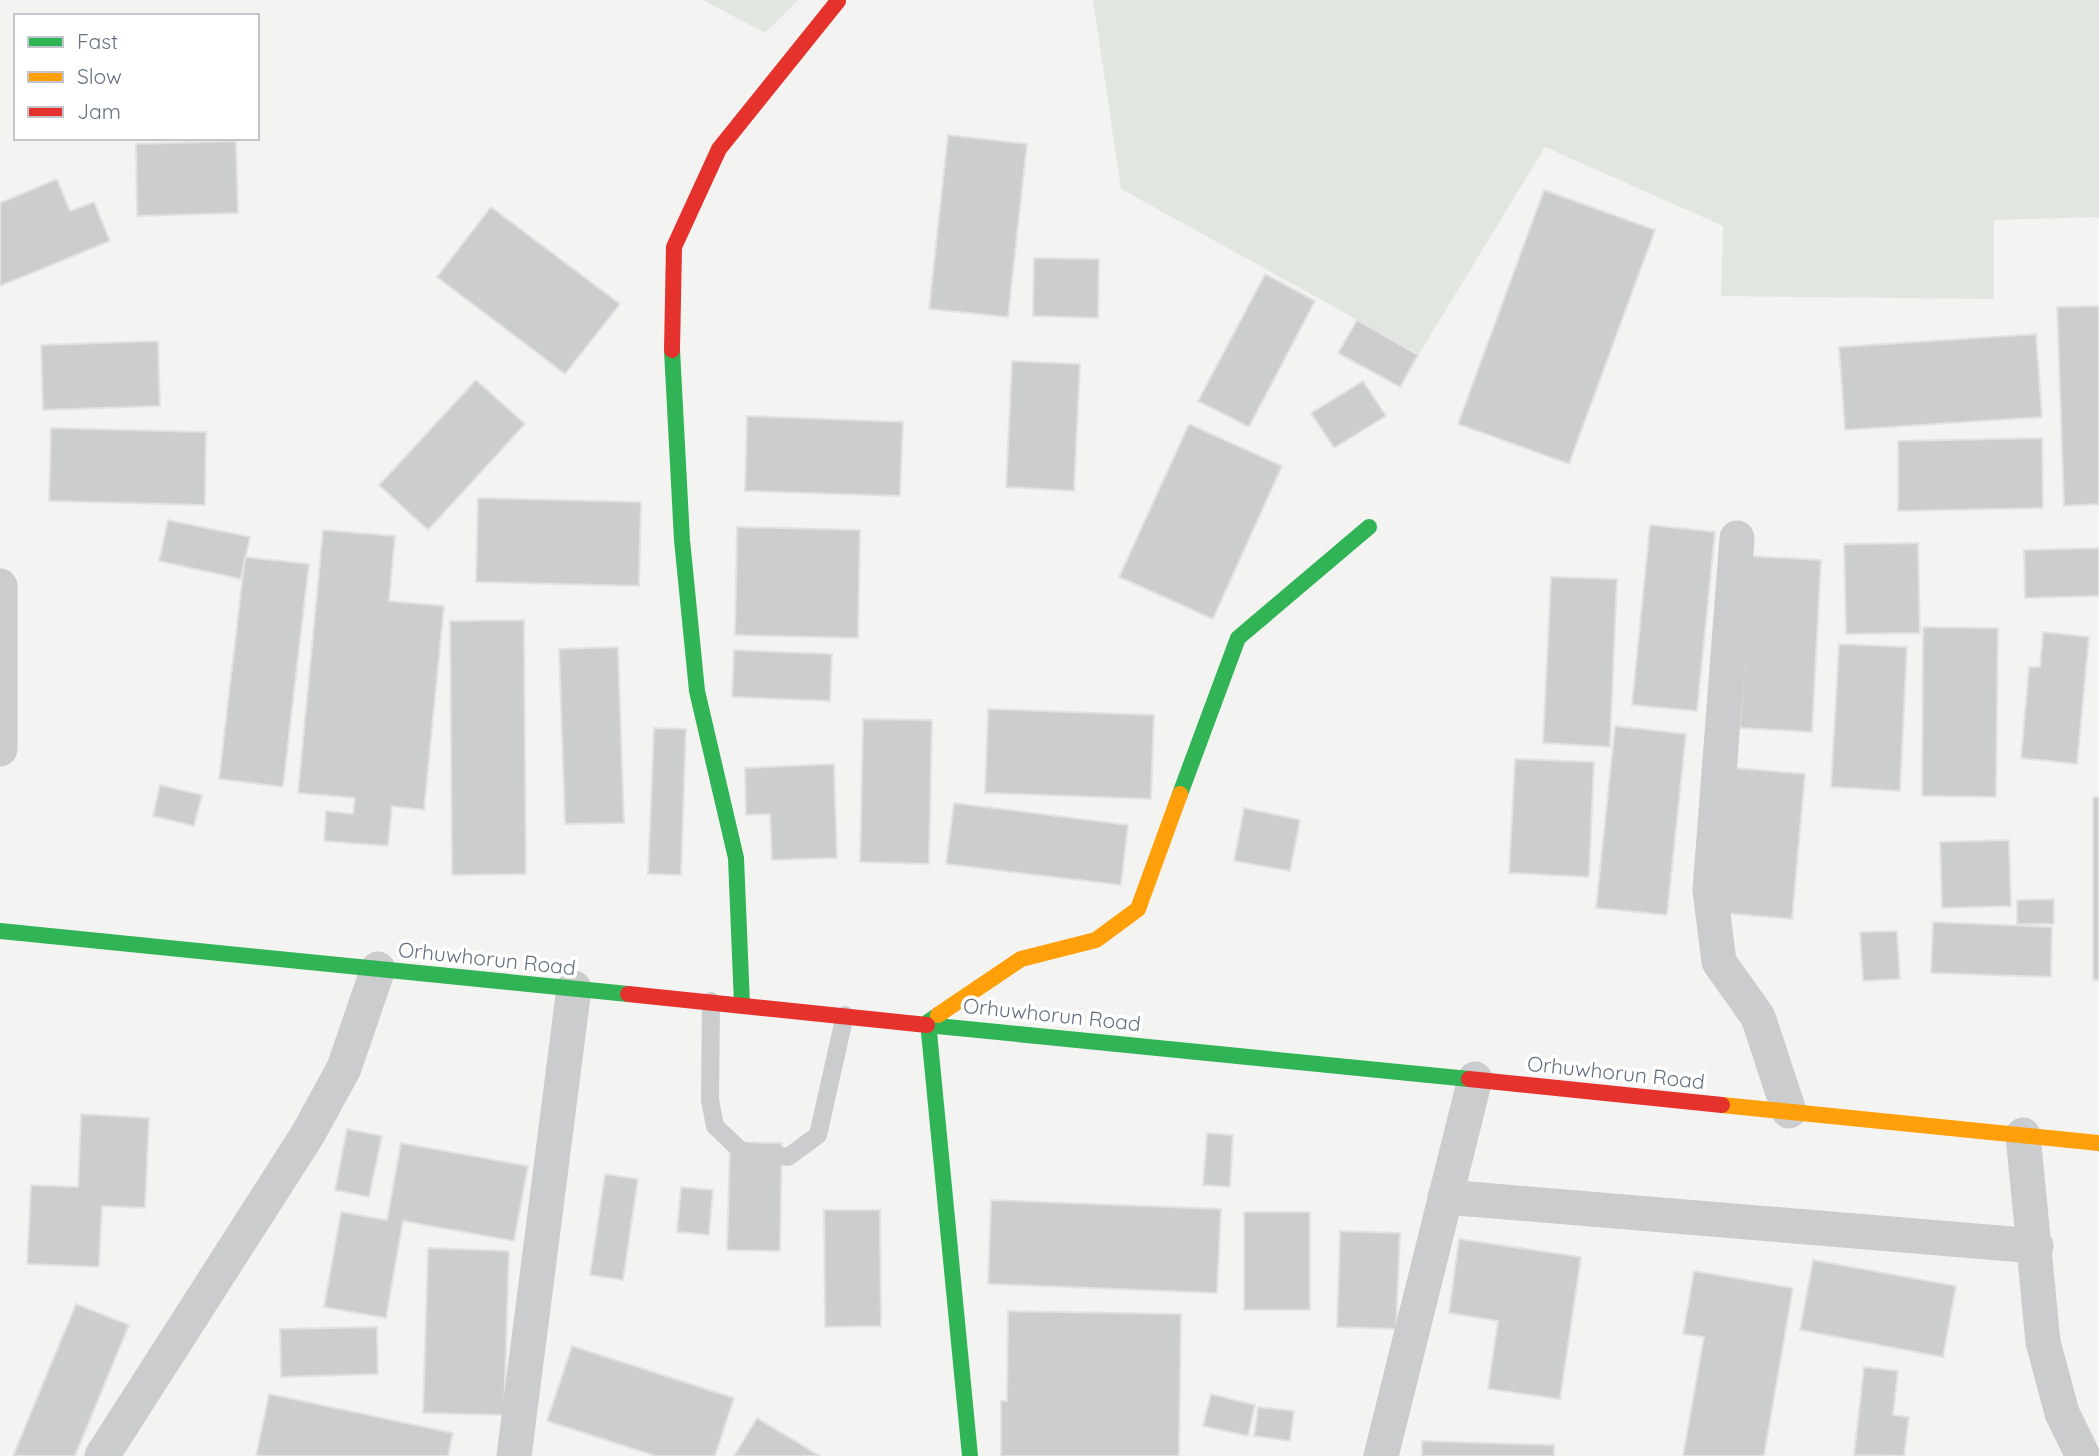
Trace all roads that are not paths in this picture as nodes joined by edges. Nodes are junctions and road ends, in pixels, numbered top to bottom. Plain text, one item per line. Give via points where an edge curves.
1 (838, 1) edge
2 (1369, 527) dead end
3 (1737, 538) dead end
4 (0, 586) edge
5 (0, 749) edge
6 (0, 931) edge
7 (378, 969) junction
8 (574, 988) junction
9 (711, 1002) junction
10 (741, 1004) junction
11 (845, 1015) junction
12 (928, 1023) junction
13 (1475, 1079) junction
14 (1788, 1111) junction
15 (2024, 1135) junction
16 (2099, 1143) edge
17 (1445, 1196) junction
18 (2036, 1246) junction
19 (102, 1456) edge
20 (514, 1456) edge
21 (970, 1456) edge
22 (1381, 1456) edge
23 (2083, 1456) edge

1 - 10 street via 719,149 674,247 671,381 682,540 697,691 736,858
2 - 12 street via 1238,638 1138,909 1096,940 1021,959
3 - 14 street via 1710,890 1719,962 1758,1017
4 - 5 street
6 - 7 street, Orhuwhorun Road
7 - 8 street, Orhuwhorun Road
7 - 19 street via 344,1068 309,1134
8 - 9 street, Orhuwhorun Road
8 - 20 street
9 - 10 street, Orhuwhorun Road
9 - 11 lane via 710,1100 715,1126 741,1151 788,1157 818,1135
10 - 11 street, Orhuwhorun Road
11 - 12 street, Orhuwhorun Road
12 - 13 street, Orhuwhorun Road
12 - 21 street
13 - 14 street, Orhuwhorun Road
13 - 17 street
14 - 15 street, Orhuwhorun Road
15 - 16 street, Orhuwhorun Road
15 - 18 street
17 - 18 street
17 - 22 street
18 - 23 street via 2043,1342 2062,1413

